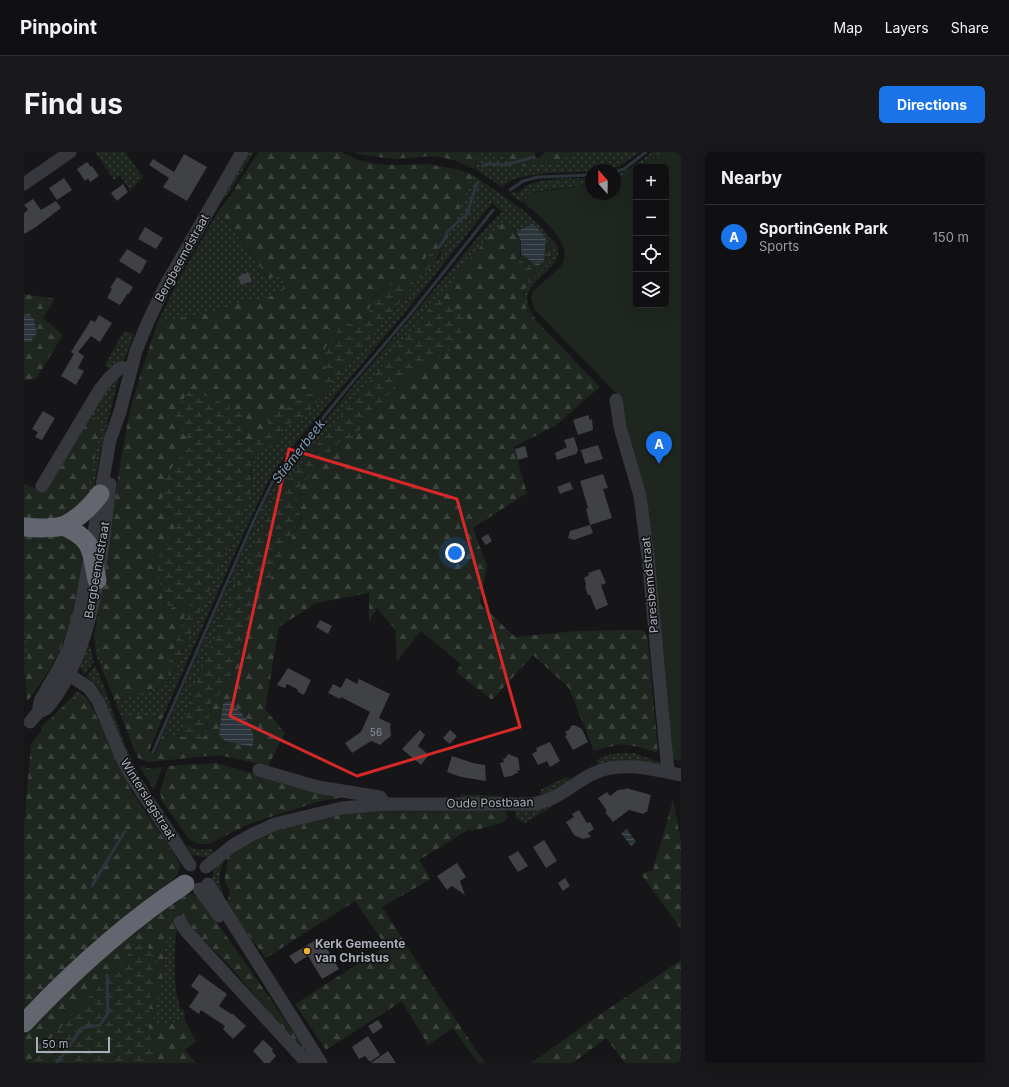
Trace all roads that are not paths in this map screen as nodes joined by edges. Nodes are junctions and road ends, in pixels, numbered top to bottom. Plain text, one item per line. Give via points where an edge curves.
1 (70, 152) edge
2 (242, 152) edge
3 (24, 184) edge
4 (131, 368) junction
5 (616, 400) dead end
6 (120, 412) junction
7 (42, 486) dead end
8 (100, 494) junction
9 (63, 526) junction
10 (24, 527) edge
11 (91, 552) junction
12 (97, 580) junction
13 (64, 671) junction
14 (34, 717) dead end
15 (259, 770) dead end
16 (675, 774) edge
17 (385, 804) junction
18 (190, 865) junction
19 (206, 867) junction
20 (197, 886) junction
21 (182, 930) dead end
22 (24, 1023) edge
23 (307, 1063) edge
24 (321, 1063) edge

1 - 3 street
2 - 4 street, Bergbeemdstraat via 164,288
4 - 6 street, Bergbeemdstraat
4 - 7 street via 120,368 100,389
5 - 16 street, Paresbemdstraat via 620,427 640,496 667,762
6 - 8 street, Bergbeemdstraat via 110,440
6 - 12 street, Bergbeemdstraat
8 - 9 highway via 78,517
8 - 11 street, Bergbeemdstraat
9 - 10 highway
9 - 11 highway via 77,532 87,542
11 - 12 highway
11 - 13 street, Bergbeemdstraat via 80,612
12 - 13 street, Bergbeemdstraat via 84,636
13 - 14 street, Bergbeemdstraat via 47,708
13 - 18 street, Winterslagstraat via 89,688 98,701 131,776
15 - 17 street, Oude Postbaan via 318,787 380,797
16 - 17 street, Oude Postbaan via 637,767 609,768 590,775 554,797 533,804
17 - 19 street, Oude Postbaan via 342,808 275,824 232,846
18 - 19 street via 198,863
18 - 20 street via 186,867 183,876
19 - 20 street via 210,875
20 - 22 highway via 167,896 97,953
20 - 24 street via 258,964
21 - 23 street

